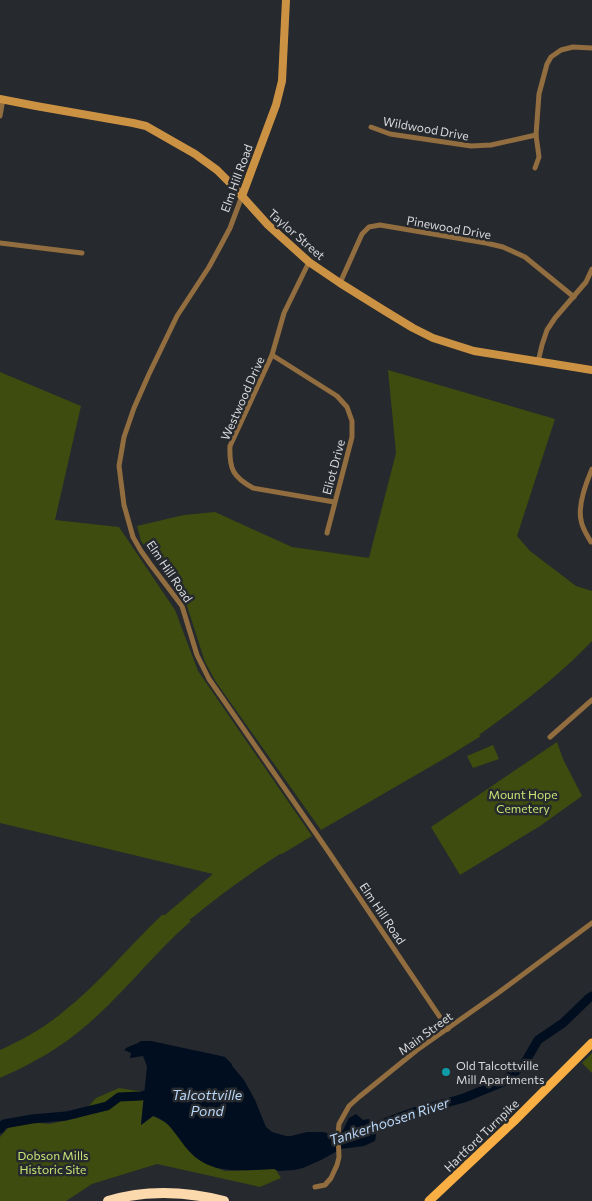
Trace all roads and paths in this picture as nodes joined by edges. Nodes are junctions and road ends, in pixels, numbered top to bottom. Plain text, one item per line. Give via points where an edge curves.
1 (286, 0) edge
2 (592, 48) edge
3 (2, 99) edge
4 (0, 116) edge
5 (371, 127) dead end
6 (536, 136) junction
7 (535, 168) dead end
8 (242, 196) junction
9 (0, 243) edge
10 (82, 253) dead end
11 (310, 262) junction
12 (592, 269) edge
13 (340, 283) junction
14 (574, 297) junction
15 (272, 355) junction
16 (538, 362) junction
17 (592, 370) edge
18 (592, 470) edge
19 (334, 502) junction
20 (327, 533) dead end
21 (591, 542) edge
22 (592, 700) edge
23 (550, 737) dead end
24 (592, 923) edge
25 (448, 1029) junction
26 (592, 1043) edge
27 (315, 1187) dead end
28 (108, 1201) edge
29 (224, 1201) edge
30 (429, 1201) edge

1 - 8 street, Elm Hill Road via 280,91
2 - 6 street via 573,47 551,57 539,94
3 - 4 street
3 - 8 street, Taylor Street via 146,126 217,170
5 - 6 street, Wildwood Drive via 390,134 471,146
6 - 7 street via 539,157
8 - 11 street, Taylor Street via 281,238
8 - 25 street, Elm Hill Road via 222,245 176,316 134,408 119,466 124,505 141,550 182,606 209,680
9 - 10 street
11 - 13 street, Taylor Street
11 - 15 street, Westwood Drive via 284,313
12 - 14 street
13 - 14 street, Pinewood Drive via 362,234 369,227 380,225 503,247 525,257
13 - 16 street, Taylor Street via 384,312 433,338 474,351
14 - 16 street via 547,330
15 - 19 street, Eliot Drive via 337,396 347,407 352,420 352,437
15 - 19 street, Westwood Drive via 230,446 233,471 253,488
16 - 17 street, Taylor Street
18 - 21 street via 580,510 584,532
19 - 20 street, Eliot Drive
22 - 23 street
24 - 25 street, Main Street
25 - 27 street, Main Street via 349,1106 339,1124 339,1151 331,1178 325,1185
26 - 30 main road, Hartford Turnpike
28 - 29 highway via 136,1194 167,1192

